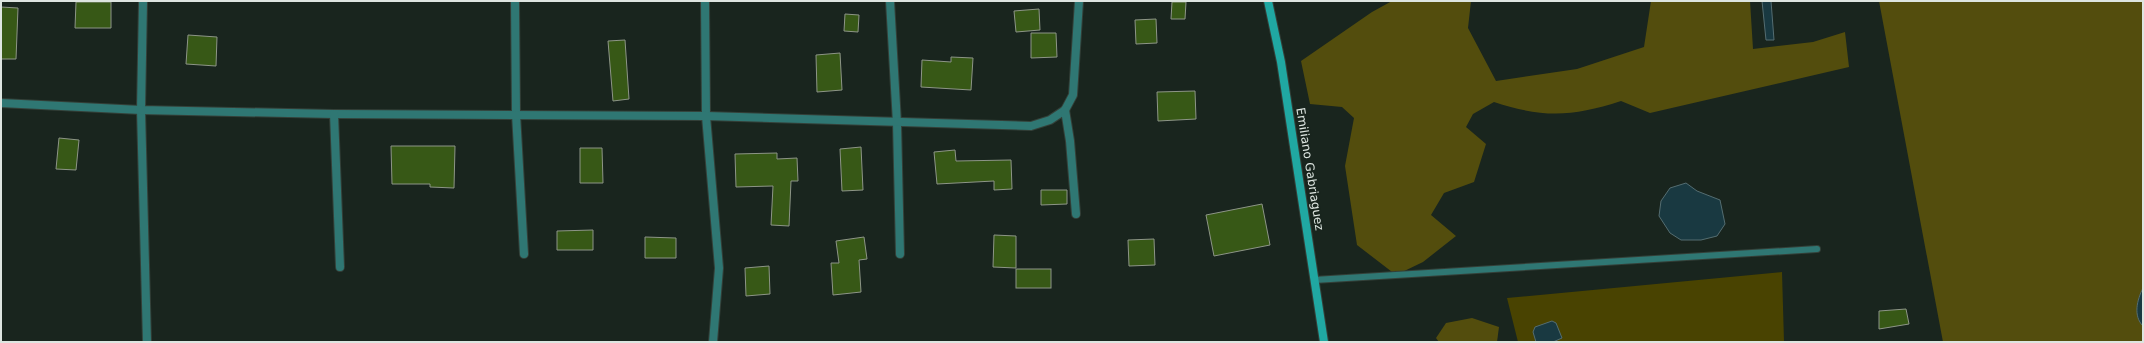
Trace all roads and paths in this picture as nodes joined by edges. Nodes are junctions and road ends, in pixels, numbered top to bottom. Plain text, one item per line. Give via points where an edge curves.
1 (143, 1) edge
2 (515, 1) edge
3 (705, 1) edge
4 (890, 1) edge
5 (1079, 1) edge
6 (1268, 1) edge
7 (1, 103) edge
8 (141, 110) junction
9 (1065, 110) junction
10 (334, 114) junction
11 (516, 114) junction
12 (706, 116) junction
13 (897, 123) junction
14 (1076, 214) dead end
15 (1817, 249) dead end
16 (524, 254) dead end
17 (900, 254) dead end
18 (340, 267) dead end
19 (1314, 280) junction
20 (147, 342) edge
21 (713, 342) edge
22 (1324, 342) edge

1 - 8 street
2 - 11 street
3 - 12 street
4 - 13 street
5 - 9 street via 1073,95
6 - 19 main road, Emiliano Gabriaguez via 1281,62
7 - 8 street
8 - 10 street
8 - 20 street
9 - 13 street via 1050,120 1031,126
9 - 14 street
10 - 11 street
10 - 18 street
11 - 12 street
11 - 16 street
12 - 13 street
12 - 21 street via 719,268
13 - 17 street
15 - 19 lane
19 - 22 main road, Emiliano Gabriaguez

